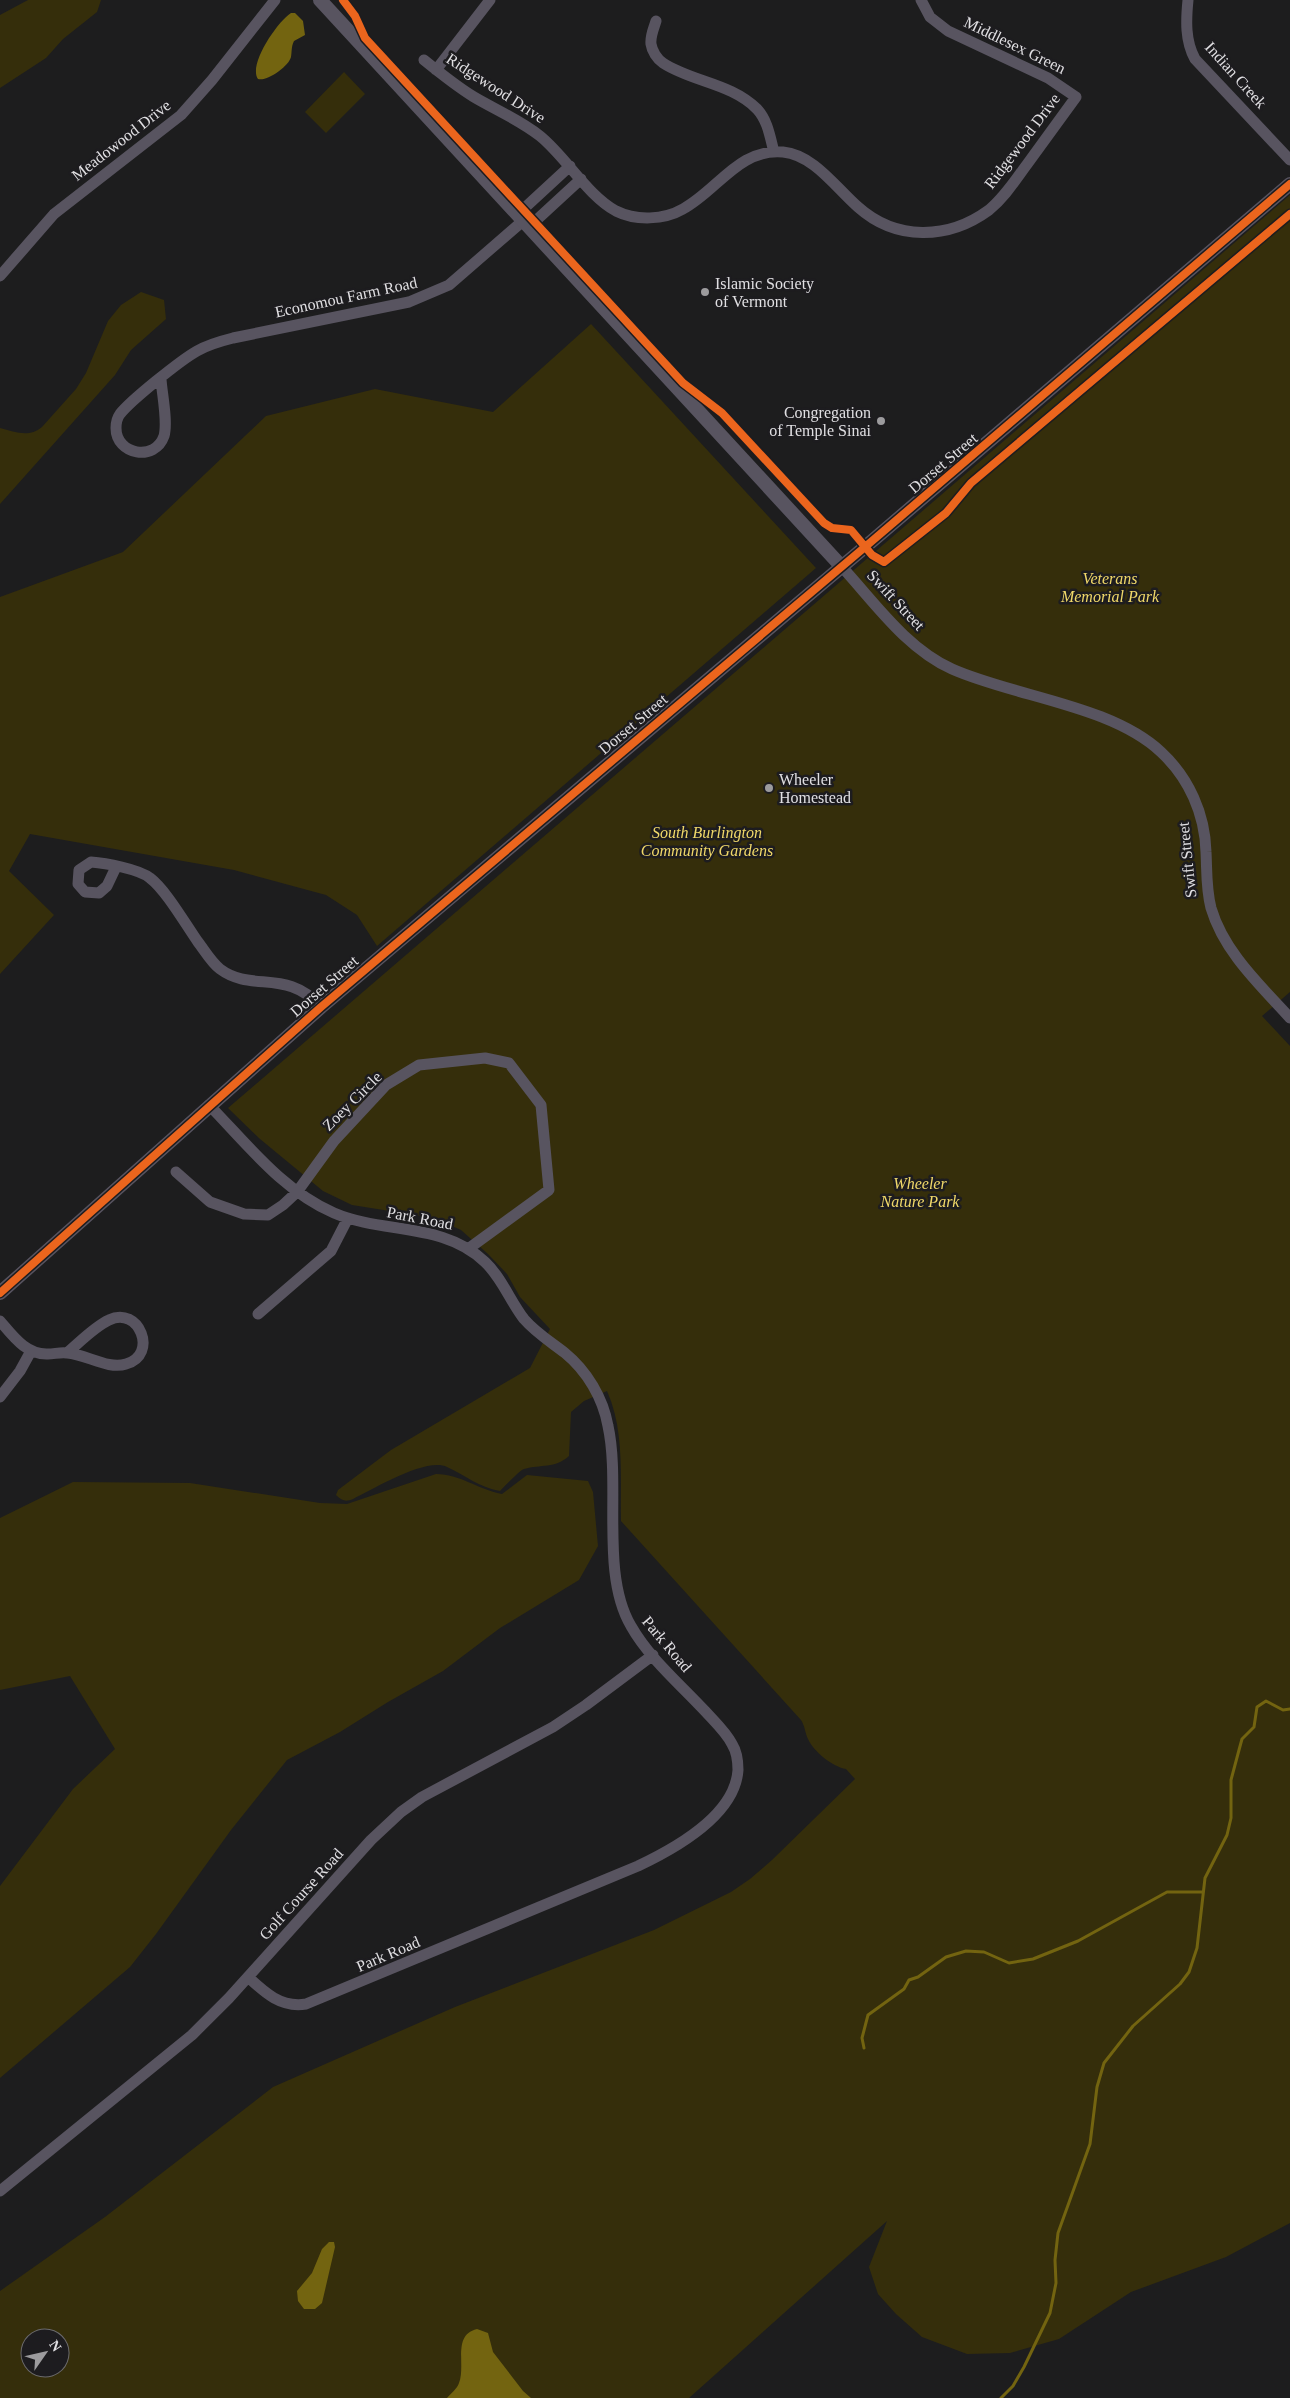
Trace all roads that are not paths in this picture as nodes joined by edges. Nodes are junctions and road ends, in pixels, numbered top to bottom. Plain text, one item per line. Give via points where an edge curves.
1 (275, 0) edge
2 (320, 0) edge
3 (490, 0) edge
4 (921, 0) edge
5 (1188, 0) edge
6 (656, 21) dead end
7 (424, 60) dead end
8 (436, 70) junction
9 (1076, 97) joint
10 (774, 152) junction
11 (1290, 160) edge
12 (570, 166) junction
13 (581, 179) junction
14 (1290, 184) edge
15 (524, 220) junction
16 (0, 276) edge
17 (160, 379) junction
18 (842, 567) junction
19 (116, 867) dead end
20 (321, 1007) junction
21 (1290, 1018) edge
22 (209, 1105) junction
23 (176, 1172) dead end
24 (297, 1192) junction
25 (348, 1218) junction
26 (468, 1249) junction
27 (0, 1292) edge
28 (258, 1314) dead end
29 (0, 1322) edge
30 (31, 1351) junction
31 (67, 1353) junction
32 (0, 1397) edge
33 (653, 1654) junction
34 (248, 1977) junction
35 (0, 2191) edge

1 - 16 street, Meadowood Drive via 181,115 54,214
2 - 15 street, Swift Street
3 - 8 street
4 - 9 street, Middlesex Green via 930,17 948,31 1048,78
5 - 11 street, Indian Creek via 1187,32 1195,59
6 - 10 street via 650,38 658,58 750,104 766,125
7 - 8 street, Ridgewood Drive
8 - 12 street, Ridgewood Drive via 471,95 531,129
9 - 10 street, Ridgewood Drive via 997,202 965,223 941,232 916,234 884,225 867,215 811,163 793,154
10 - 13 street, Ridgewood Drive via 740,163 684,209 664,216 641,217 615,210
12 - 13 street, Ridgewood Drive
12 - 15 street
13 - 15 street
14 - 18 street, Dorset Street
15 - 17 street, Economou Farm Road via 459,278 427,296 222,340 195,352
15 - 18 street, Swift Street
17 - 17 street, Economou Farm Road via 117,420 118,439 132,451 150,451 163,439
18 - 20 street, Dorset Street
18 - 21 street, Swift Street via 916,647 932,658 989,682 1105,718 1138,734 1161,752 1188,784 1199,810 1206,839 1208,896 1221,933 1244,966
19 - 20 street via 140,873 154,882 213,962 225,972 238,978 300,988
20 - 22 street, Dorset Street
22 - 24 street, Park Road
22 - 27 street, Dorset Street
23 - 24 street via 210,1202 244,1214 268,1215
24 - 25 street, Park Road
24 - 26 street, Zoey Circle via 334,1141 386,1085 419,1065 484,1058 509,1063 541,1105 550,1190
25 - 26 street, Park Road via 440,1236
25 - 28 street via 331,1251
26 - 33 street, Park Road via 495,1273 526,1320 575,1362 600,1400 610,1437 618,1590 629,1624
29 - 30 street
30 - 31 street
30 - 32 street
31 - 31 street via 115,1365 126,1364 139,1356 143,1335 129,1319 114,1318
33 - 34 street, Golf Course Road via 553,1727 422,1797 401,1812 371,1840
33 - 34 street, Park Road via 720,1728 735,1751 738,1766 735,1784 724,1804 706,1824 668,1852 638,1866 314,2002 298,2005 282,2002
34 - 35 street, Golf Course Road via 174,2050

